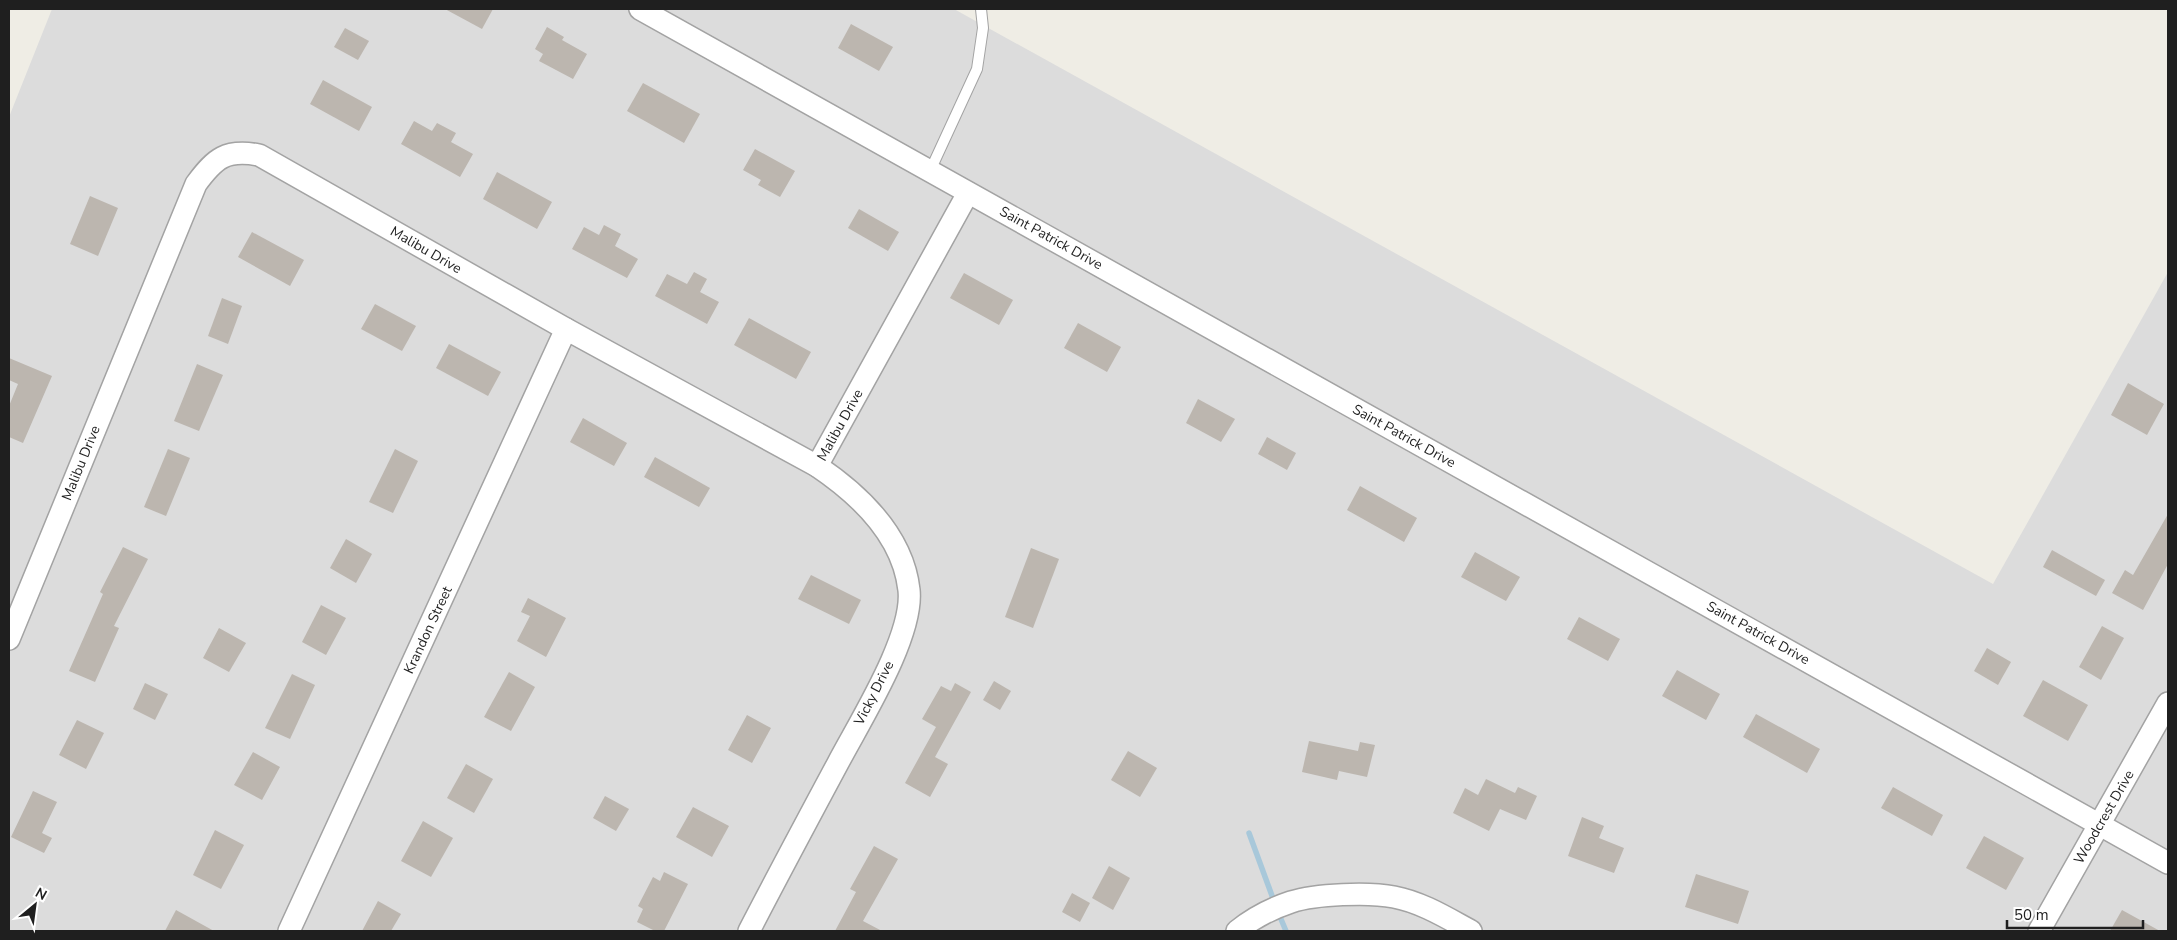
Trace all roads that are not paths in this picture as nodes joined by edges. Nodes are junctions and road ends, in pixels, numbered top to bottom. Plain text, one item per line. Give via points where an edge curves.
1 (640, 9) edge
2 (981, 9) edge
3 (930, 171) junction
4 (968, 192) junction
5 (566, 329) junction
6 (817, 466) junction
7 (9, 639) edge
8 (2168, 703) edge
9 (2100, 824) junction
10 (2168, 863) edge
11 (289, 931) edge
12 (749, 931) edge
13 (1237, 931) edge
14 (1471, 931) edge
15 (2039, 931) edge

1 - 3 street, Saint Patrick Drive
2 - 3 lane via 977,69
3 - 4 street, Saint Patrick Drive
4 - 6 street, Malibu Drive
4 - 9 street, Saint Patrick Drive
5 - 6 street, Malibu Drive
5 - 7 street, Malibu Drive via 259,155 241,152 220,157 196,184
5 - 11 street, Krandon Street
6 - 12 street, Vicky Drive via 860,498 885,530 906,571 910,607 899,645
8 - 9 street, Woodcrest Drive
9 - 10 street, Saint Patrick Drive
9 - 15 street, Woodcrest Drive
13 - 14 street via 1291,902 1344,894 1394,897 1438,913

